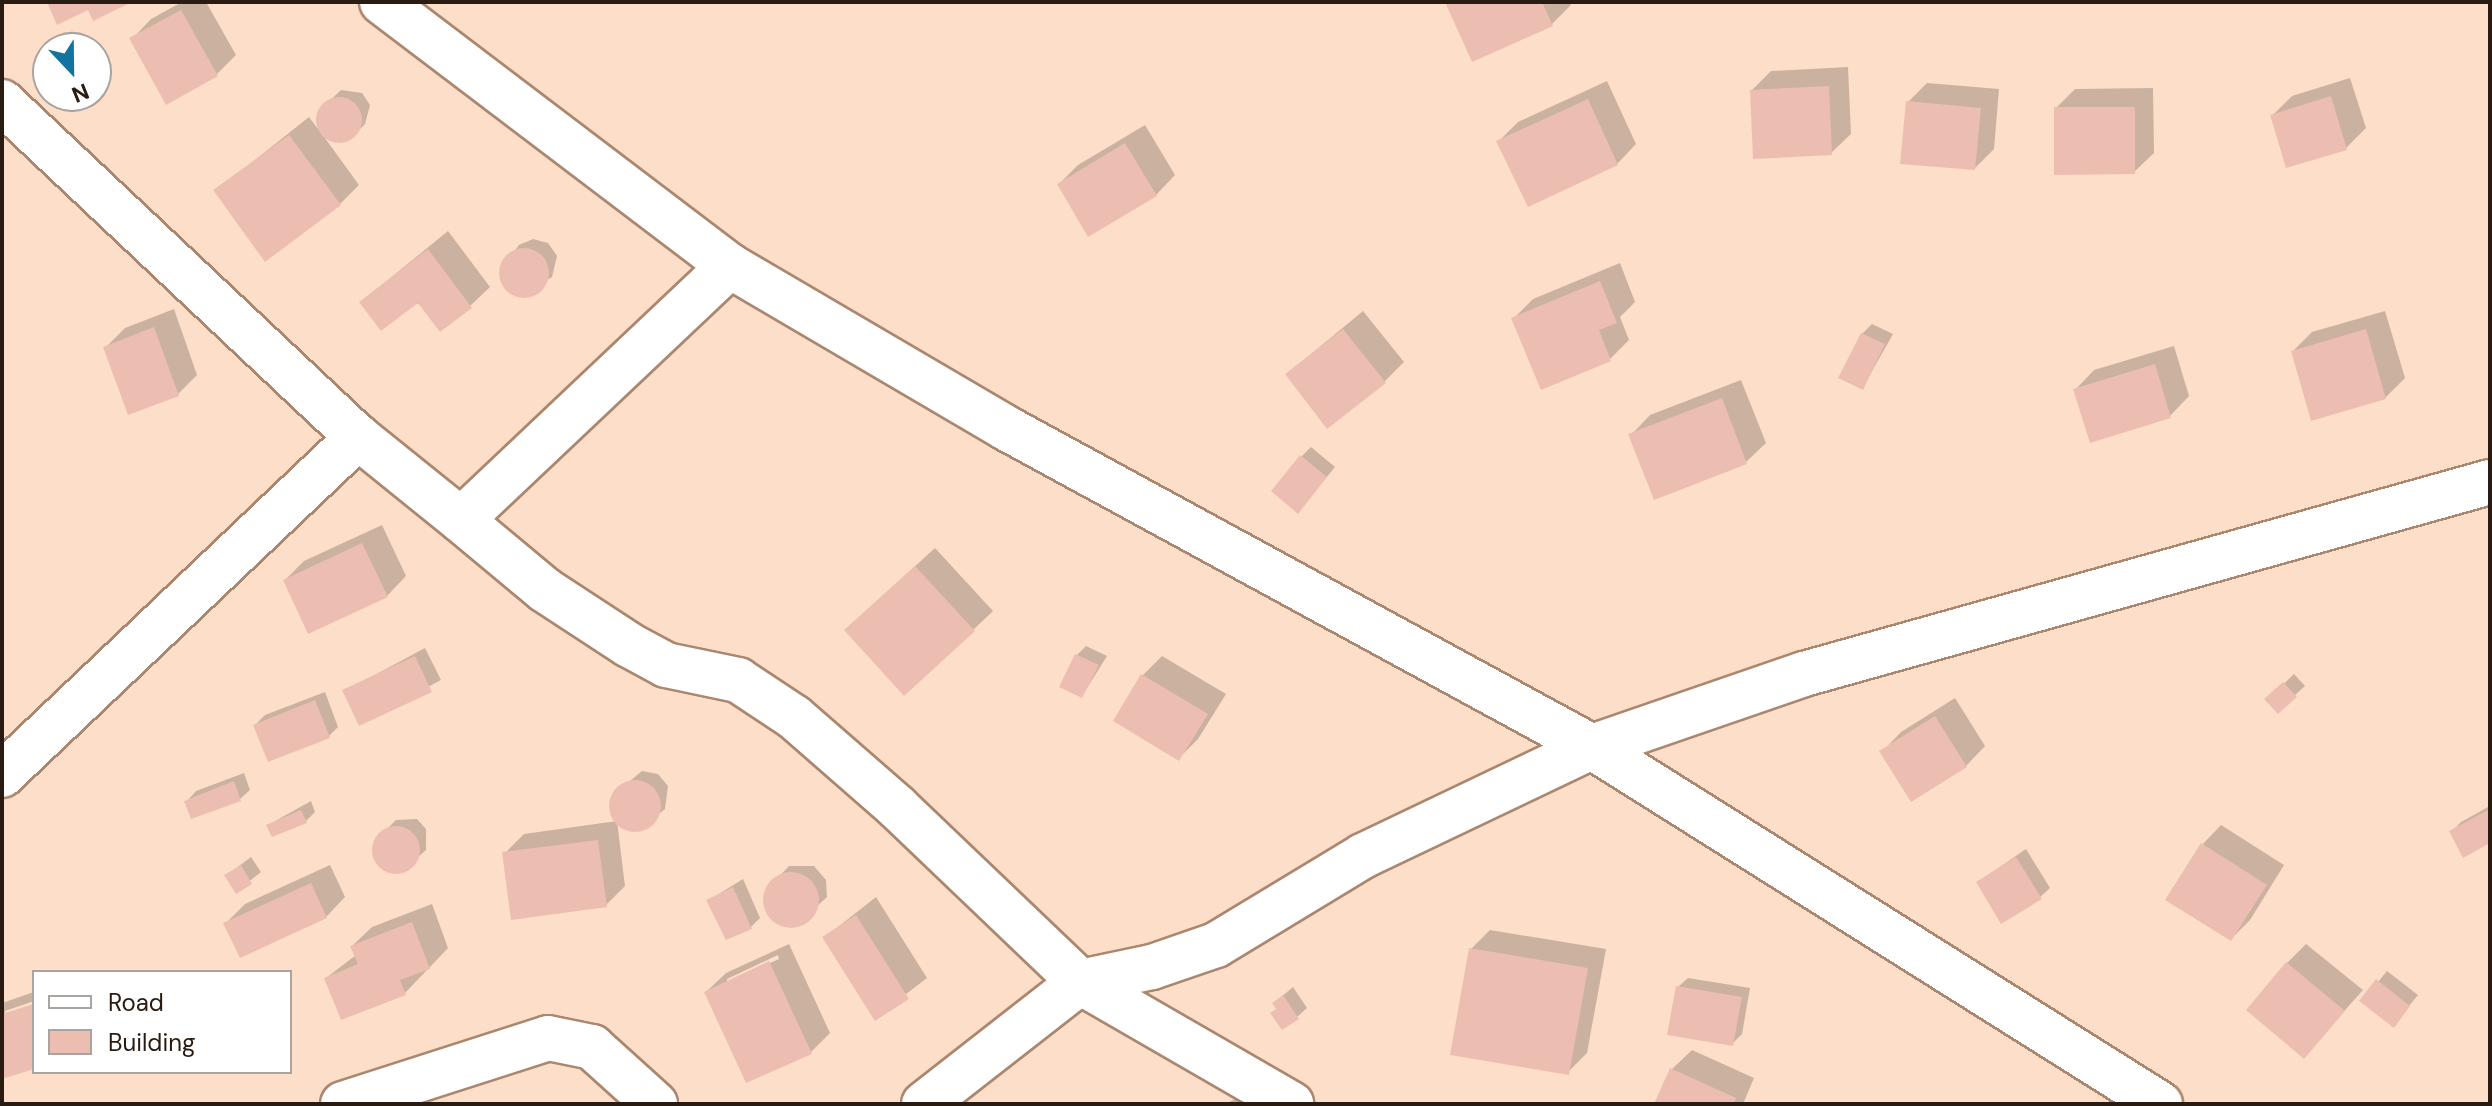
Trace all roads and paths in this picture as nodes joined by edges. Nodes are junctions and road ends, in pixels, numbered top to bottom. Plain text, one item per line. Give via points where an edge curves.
1 (382, 2) edge
2 (2, 102) edge
3 (730, 266) junction
4 (358, 437) junction
5 (2490, 482) edge
6 (461, 520) junction
7 (1592, 747) junction
8 (2, 775) edge
9 (1080, 982) junction
10 (343, 1104) edge
11 (655, 1104) edge
12 (924, 1104) edge
13 (1291, 1104) edge
14 (2160, 1104) edge

1 - 3 street
2 - 4 street
3 - 6 street
3 - 7 street via 1006,428
4 - 6 street
4 - 8 street
5 - 7 street via 1804,674
6 - 9 street via 545,590 629,645 666,665 738,680 794,717
7 - 9 street via 1363,856 1216,945 1152,967
7 - 14 street
9 - 12 street
9 - 13 street
10 - 11 street via 548,1038 592,1047

